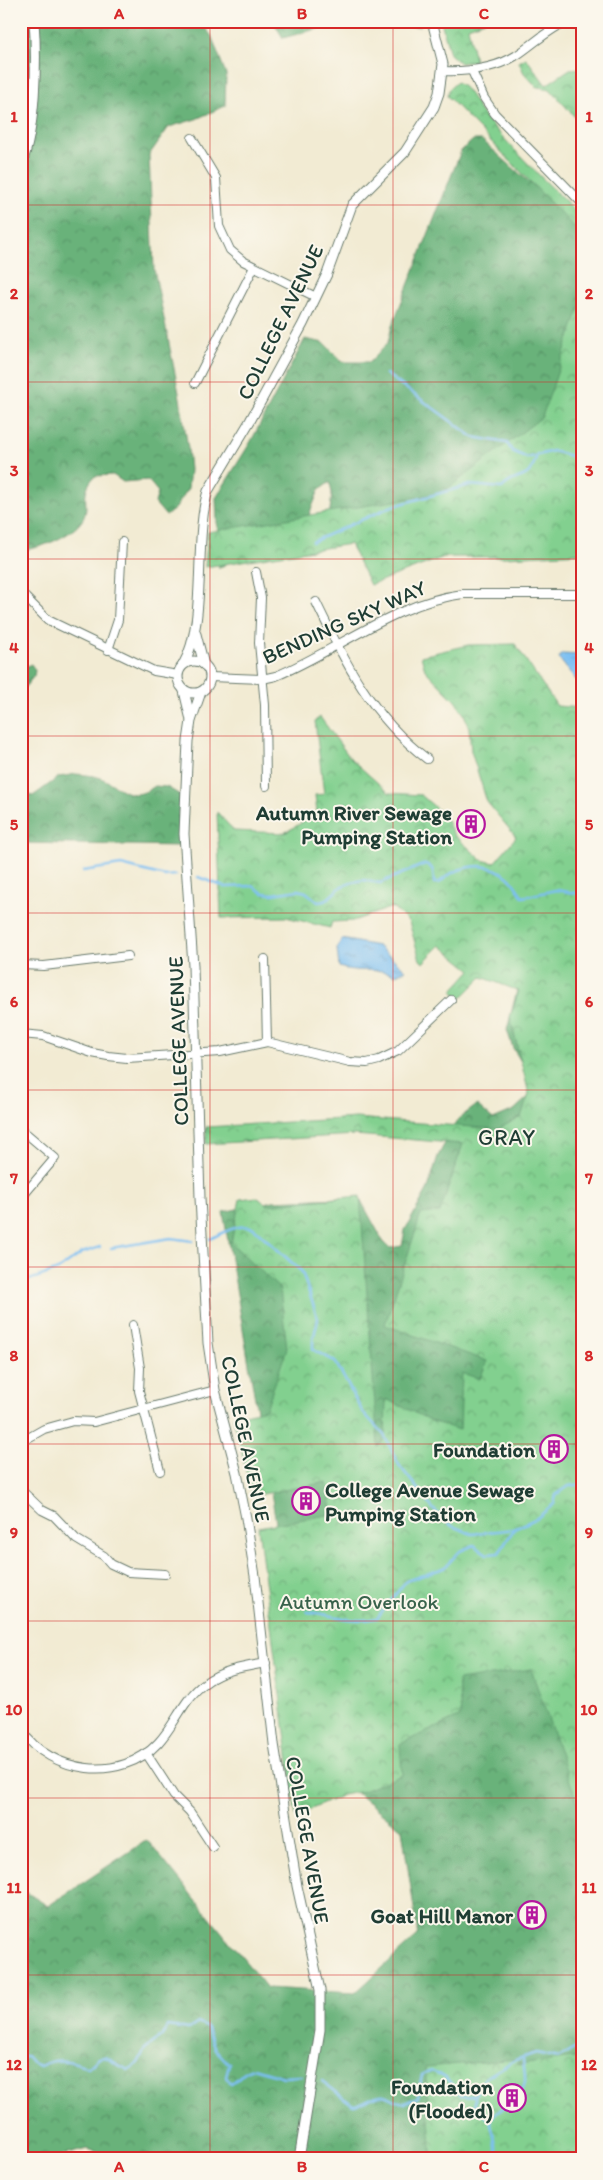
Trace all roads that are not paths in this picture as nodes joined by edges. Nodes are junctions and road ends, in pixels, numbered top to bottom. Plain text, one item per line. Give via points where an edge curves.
1 (34, 21) edge
2 (432, 21) edge
3 (568, 21) edge
4 (442, 71) junction
5 (472, 71) junction
6 (192, 138) dead end
7 (21, 165) edge
8 (582, 203) edge
9 (254, 267) junction
10 (316, 298) junction
11 (195, 377) dead end
12 (122, 542) dead end
13 (256, 572) dead end
14 (21, 593) edge
15 (582, 594) edge
16 (316, 602) dead end
17 (195, 631) junction
18 (337, 646) junction
19 (108, 650) junction
20 (184, 665) junction
21 (204, 665) junction
22 (178, 675) junction
23 (210, 677) junction
24 (262, 679) junction
25 (184, 691) junction
26 (201, 692) junction
27 (191, 721) junction
28 (427, 759) dead end
29 (266, 786) dead end
30 (128, 956) dead end
31 (265, 959) dead end
32 (21, 965) edge
33 (451, 1000) dead end
34 (21, 1034) edge
35 (268, 1042) junction
36 (197, 1054) junction
37 (21, 1129) edge
38 (21, 1198) edge
39 (133, 1325) dead end
40 (215, 1390) junction
41 (144, 1409) junction
42 (21, 1442) edge
43 (160, 1471) dead end
44 (21, 1490) edge
45 (165, 1574) dead end
46 (266, 1663) junction
47 (21, 1730) edge
48 (146, 1754) junction
49 (213, 1847) dead end
50 (299, 2159) edge

1 - 7 street via 35,83
2 - 4 street, COLLEGE AVENUE
3 - 5 street via 543,34 516,55
4 - 5 street
4 - 10 street, COLLEGE AVENUE via 439,93 418,134 392,166 352,205
5 - 8 street via 494,114
6 - 9 street via 216,178 219,226 226,244 235,256
9 - 10 street
9 - 11 street
10 - 17 street, COLLEGE AVENUE via 250,421 208,490 204,502
12 - 19 street via 118,620
13 - 24 street via 261,598 259,643
14 - 19 street via 48,620
15 - 18 street, BENDING SKY WAY via 445,596 419,604
16 - 18 street
17 - 20 street, COLLEGE AVENUE
17 - 21 street, COLLEGE AVENUE
18 - 24 street, BENDING SKY WAY via 293,669
18 - 28 street via 375,709
19 - 22 street via 154,671
20 - 21 street via 198,662
20 - 22 street, COLLEGE AVENUE
21 - 23 street, COLLEGE AVENUE
22 - 25 street, COLLEGE AVENUE
23 - 24 street, BENDING SKY WAY
23 - 26 street, COLLEGE AVENUE
24 - 29 street via 266,719
25 - 26 street
25 - 27 street, COLLEGE AVENUE
26 - 27 street, COLLEGE AVENUE
27 - 36 street, COLLEGE AVENUE via 184,834
30 - 32 street via 44,966
31 - 35 street
33 - 35 street via 409,1043 379,1060 350,1062
34 - 36 street via 44,1036 108,1056
35 - 36 street via 232,1051
36 - 40 street, COLLEGE AVENUE via 202,1247 208,1343
37 - 38 street via 55,1158
39 - 41 street via 140,1368 139,1391
40 - 41 street
40 - 46 street, COLLEGE AVENUE via 246,1518
41 - 42 street via 94,1422 73,1421 54,1426
41 - 43 street
44 - 45 street via 42,1510 54,1516 76,1539 111,1564 128,1572
46 - 48 street via 228,1671 205,1683 188,1698 171,1728
46 - 50 street, COLLEGE AVENUE via 274,1744 297,1886 320,1990 320,2030
47 - 48 street via 46,1754 78,1768 110,1768
48 - 49 street

